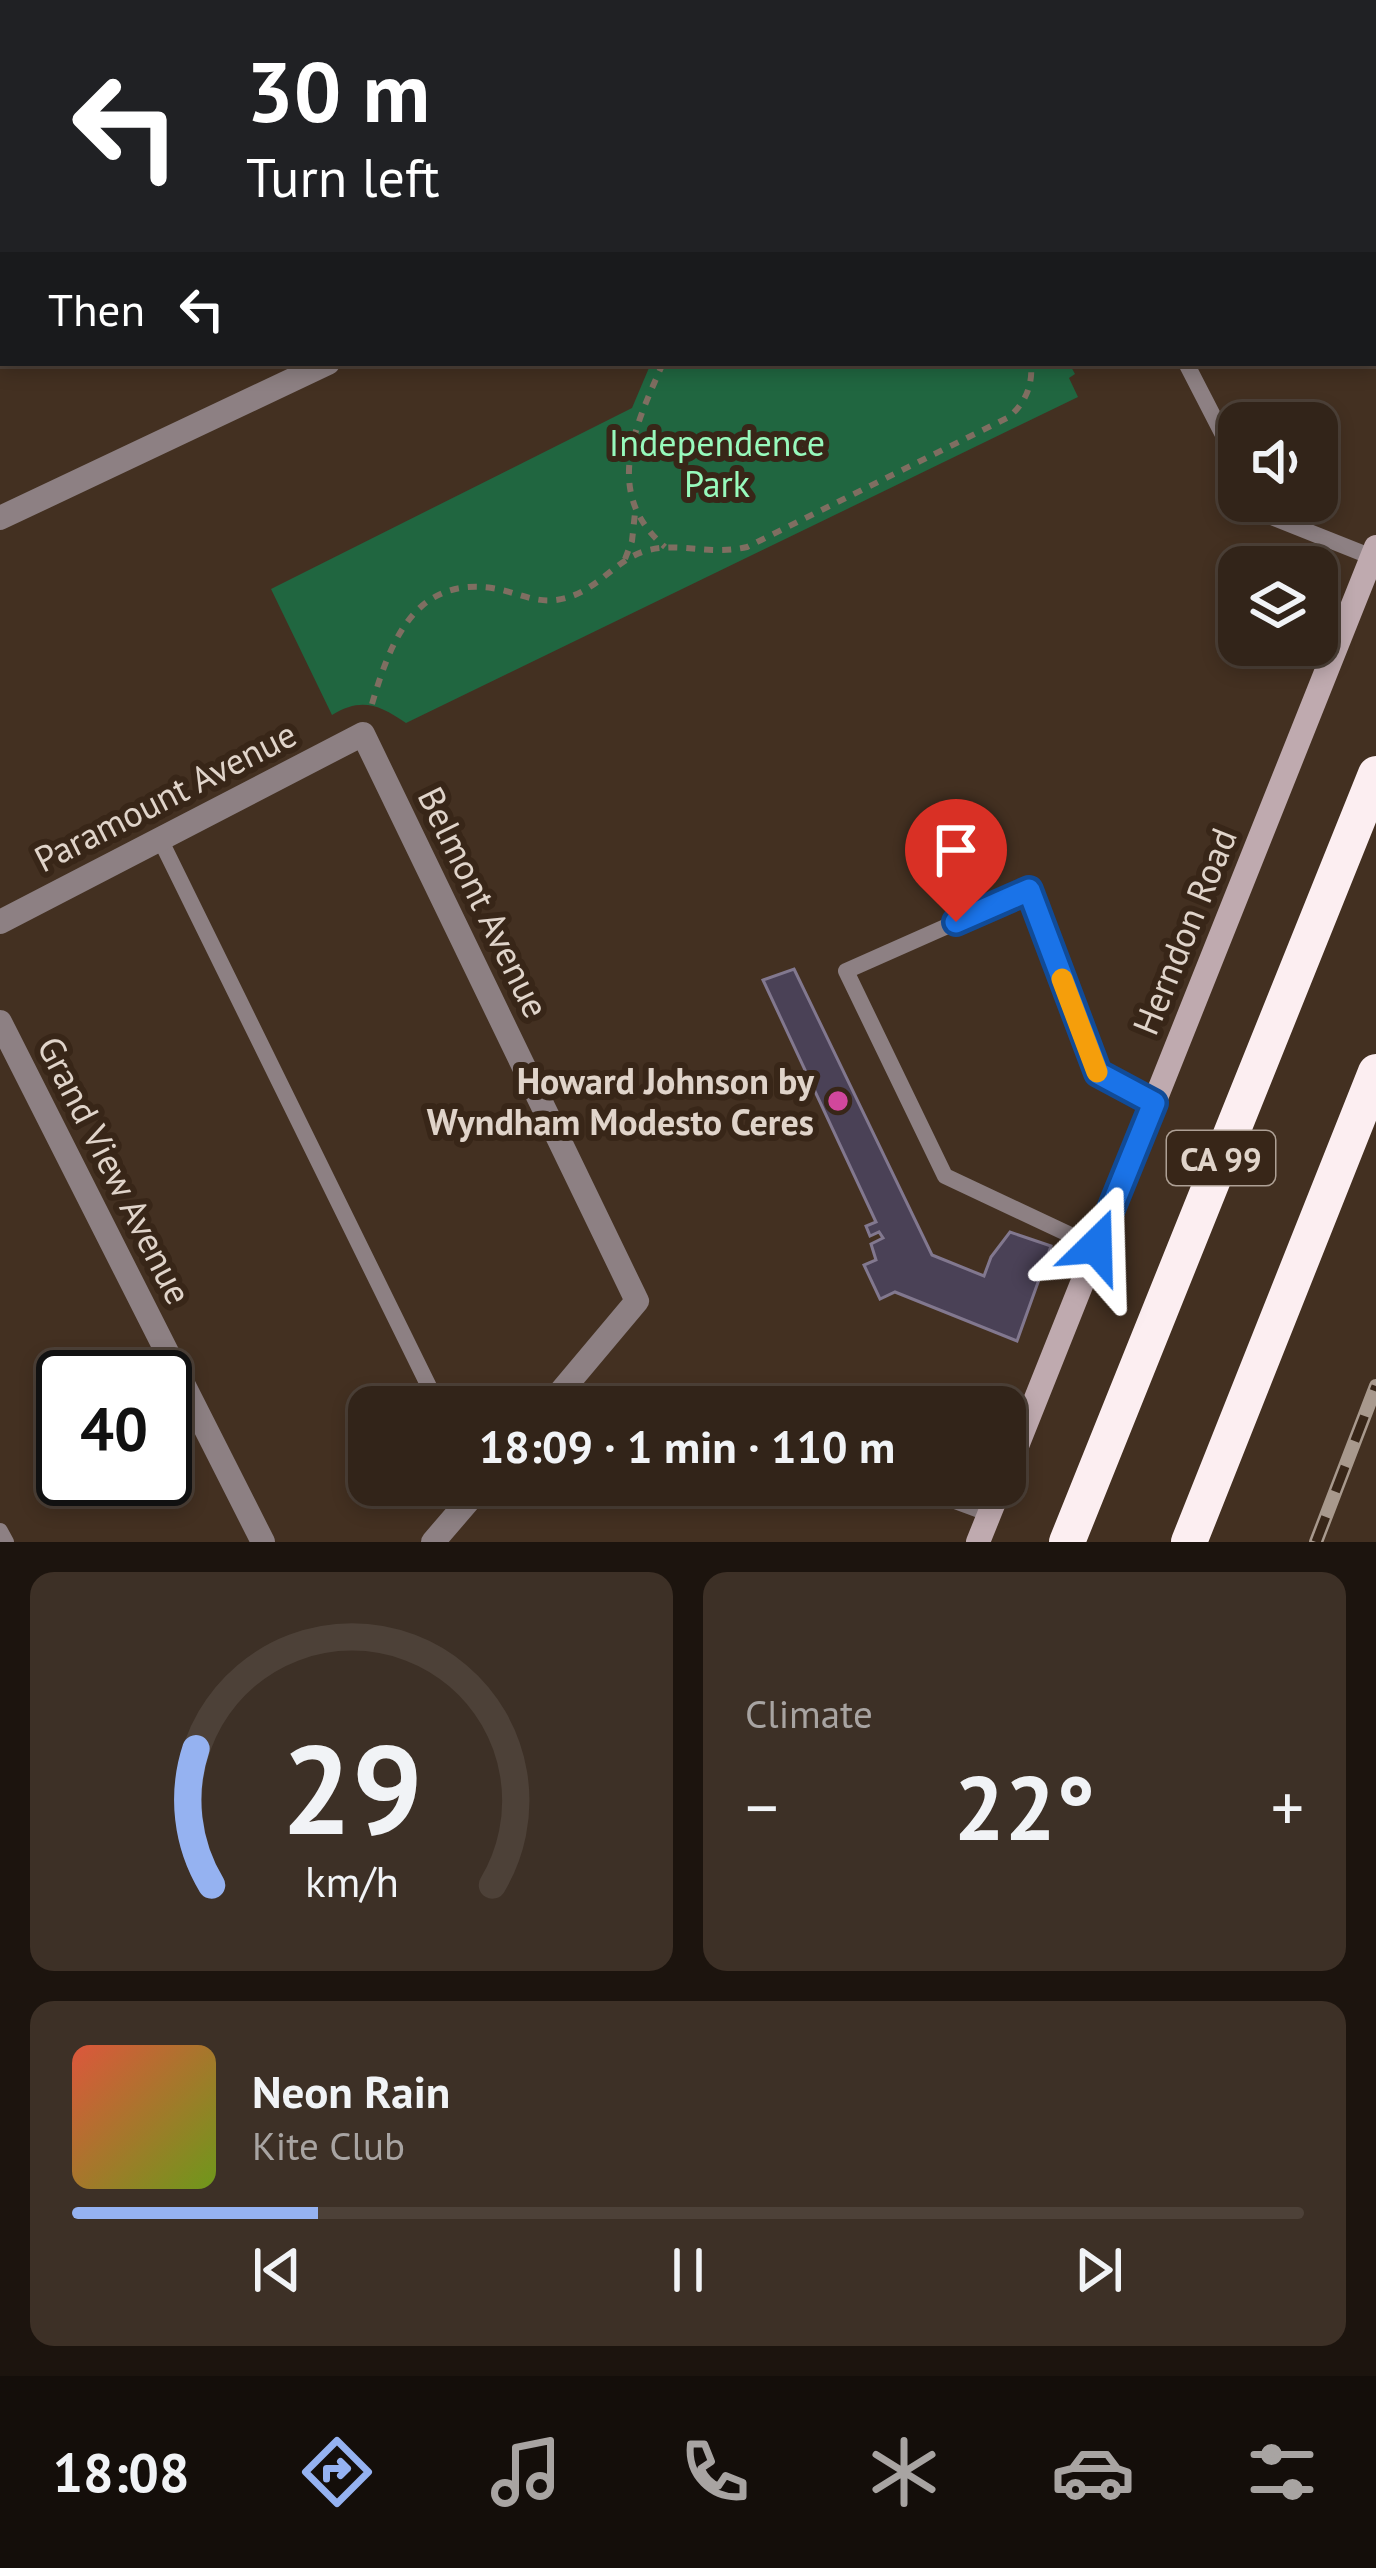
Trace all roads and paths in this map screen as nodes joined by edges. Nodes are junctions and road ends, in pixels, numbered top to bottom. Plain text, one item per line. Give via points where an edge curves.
1 (322, 366) edge
2 (662, 366) edge
3 (1031, 366) edge
4 (1188, 366) edge
5 (1218, 425) edge
6 (634, 513) junction
7 (0, 518) edge
8 (1287, 522) edge
9 (664, 547) junction
10 (1374, 552) edge
11 (623, 562) junction
12 (372, 704) dead end
13 (363, 734) joint
14 (1376, 774) edge
15 (160, 839) junction
16 (0, 922) edge
17 (0, 1022) edge
18 (1376, 1072) edge
19 (1154, 1103) junction
20 (1096, 1246) junction
21 (430, 1386) edge
22 (566, 1386) edge
23 (1026, 1423) edge
24 (463, 1506) edge
25 (968, 1506) edge
26 (993, 1506) edge
27 (990, 1514) junction
28 (0, 1531) edge
29 (6, 1542) edge
30 (263, 1542) edge
31 (434, 1542) edge
32 (978, 1542) edge
33 (1066, 1542) edge
34 (1189, 1542) edge

1 - 7 street
2 - 6 path via 629,453
3 - 9 path via 1023,405 1009,418 747,547
4 - 5 lane
6 - 9 path
6 - 11 path
8 - 10 lane
9 - 11 path
10 - 19 street, Herndon Road
11 - 12 path via 606,579 556,600 492,587 430,599 404,621
13 - 15 street, Paramount Avenue
13 - 22 street, Belmont Avenue via 638,1301
14 - 33 highway, CA 99
15 - 16 street, Paramount Avenue
15 - 21 lane
17 - 30 street, Grand View Avenue
18 - 34 highway, CA 99
19 - 20 street, Herndon Road
19 - 20 lane via 1098,1073 1029,890 846,971 945,1176
20 - 23 street, Herndon Road
24 - 31 street
25 - 27 lane
26 - 27 street
27 - 32 street
28 - 29 lane

